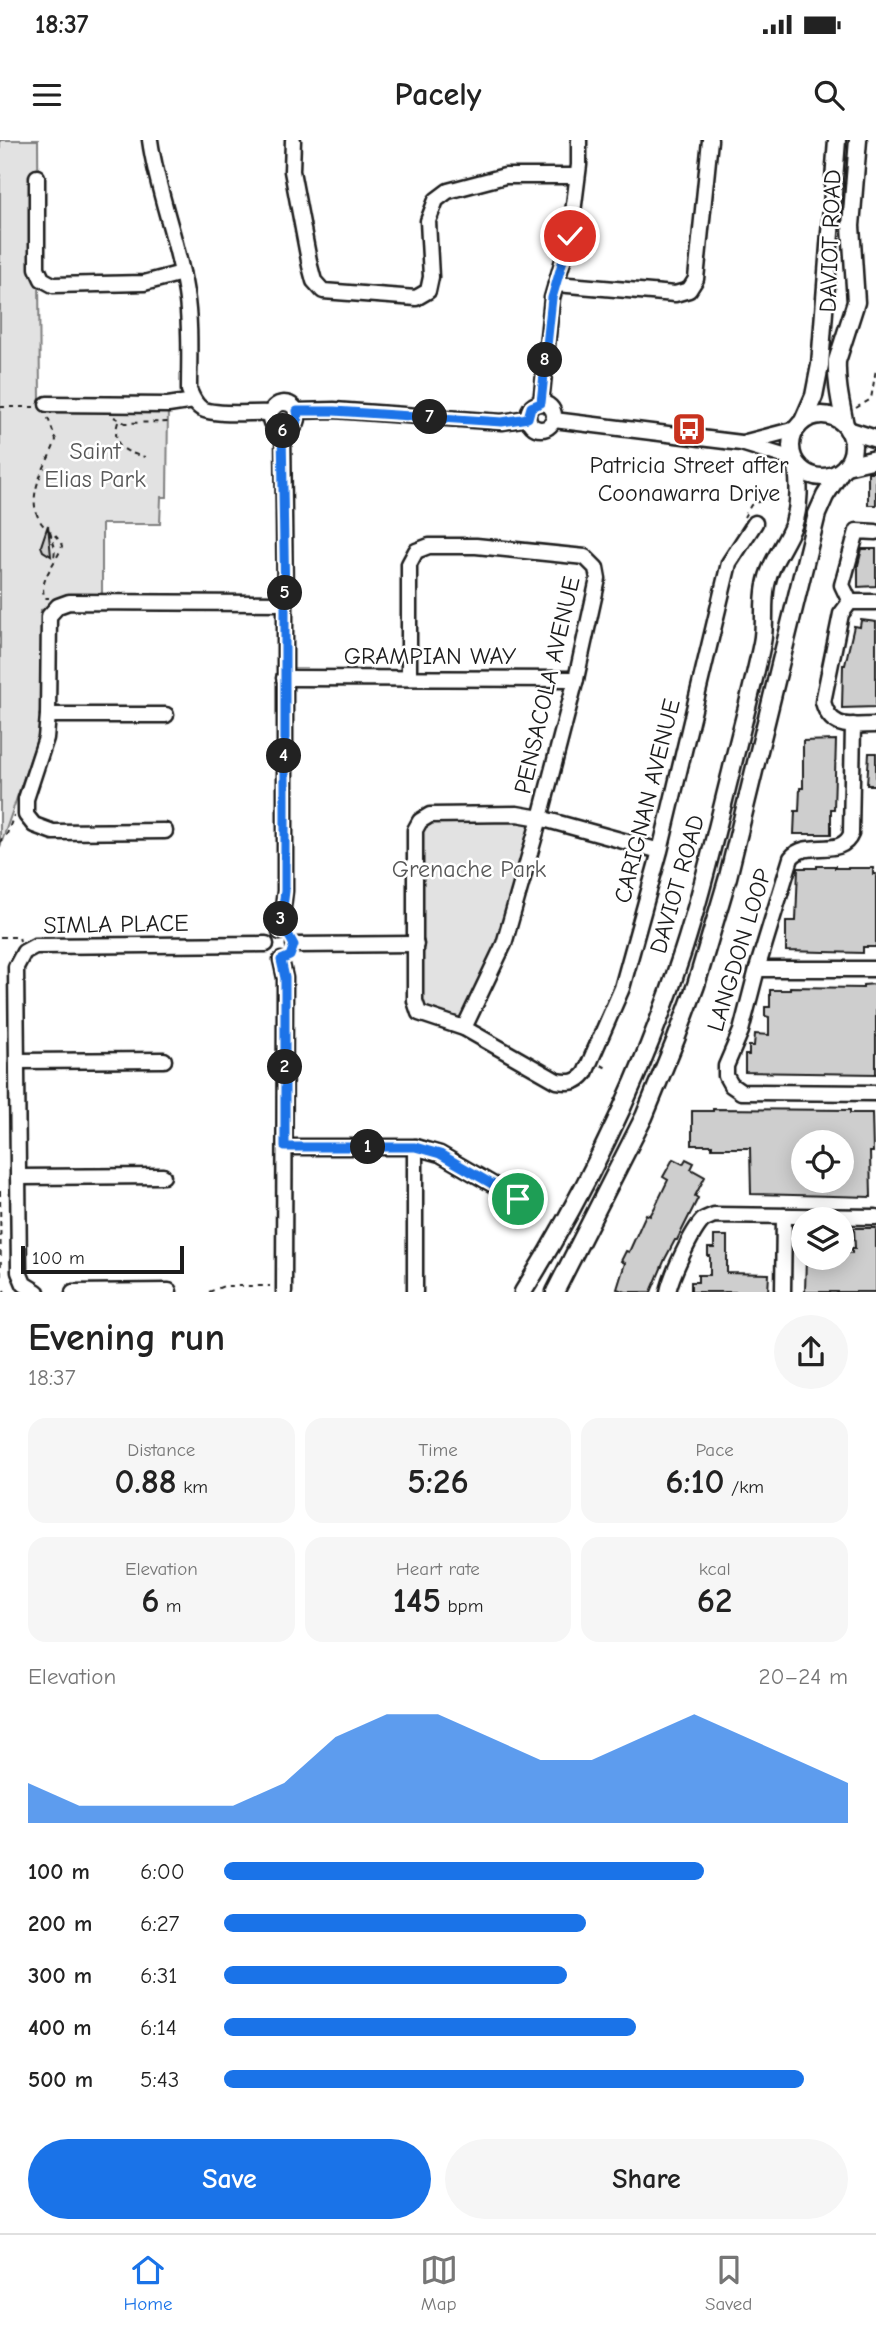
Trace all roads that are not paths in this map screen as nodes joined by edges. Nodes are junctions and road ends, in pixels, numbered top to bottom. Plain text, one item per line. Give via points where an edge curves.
1 (150, 140) edge
2 (293, 140) edge
3 (579, 140) edge
4 (710, 140) edge
5 (837, 140) edge
6 (858, 140) edge
7 (577, 176) junction
8 (37, 177) dead end
9 (182, 273) junction
10 (556, 284) junction
11 (194, 401) junction
12 (541, 403) junction
13 (42, 408) road end
14 (297, 411) junction
15 (270, 413) junction
16 (528, 418) junction
17 (554, 420) junction
18 (850, 424) junction
19 (799, 425) junction
20 (282, 431) junction
21 (876, 439) edge
22 (741, 443) junction
23 (876, 459) edge
24 (795, 462) junction
25 (843, 469) junction
26 (755, 523) dead end
27 (876, 532) edge
28 (850, 602) junction
29 (876, 602) edge
30 (285, 603) junction
31 (284, 678) junction
32 (409, 678) junction
33 (576, 679) junction
34 (48, 715) junction
35 (166, 715) dead end
36 (853, 725) junction
37 (876, 725) edge
38 (540, 818) junction
39 (165, 831) dead end
40 (660, 851) junction
41 (280, 932) junction
42 (266, 944) junction
43 (416, 944) junction
44 (294, 945) junction
45 (281, 960) junction
46 (757, 969) junction
47 (876, 969) edge
48 (464, 1028) junction
49 (164, 1060) dead end
50 (17, 1061) junction
51 (876, 1093) edge
52 (285, 1147) junction
53 (415, 1147) junction
54 (163, 1176) dead end
55 (18, 1177) junction
56 (518, 1199) dead end
57 (785, 1216) junction
58 (876, 1217) edge
59 (284, 1289) edge
60 (169, 1291) edge
61 (37, 1292) edge
62 (73, 1292) edge
63 (415, 1292) edge
64 (523, 1292) edge
65 (555, 1292) edge
66 (668, 1292) edge
67 (783, 1292) edge

1 - 9 street
2 - 7 street via 292,171 314,281 323,291 416,298 428,291 431,277 428,221 436,200 448,191 505,176
3 - 7 street
4 - 10 street via 696,279 688,290 675,294
5 - 19 street, DAVIOT ROAD via 820,365 814,396
6 - 18 street, DAVIOT ROAD via 851,226 856,302 837,361 837,383
7 - 10 street via 570,236
8 - 9 street via 37,268 42,279 53,285 144,283
9 - 11 street via 189,312 189,390
10 - 12 street
11 - 13 street
11 - 15 street via 214,412
12 - 16 street via 531,407
12 - 17 street via 550,406
14 - 15 street via 285,403
14 - 16 street via 502,422
14 - 20 street via 298,421
15 - 20 street via 271,423
16 - 17 street via 538,428 548,427
17 - 22 street
18 - 19 street via 817,415
18 - 21 street
18 - 25 street via 852,457
19 - 22 street
19 - 24 street via 791,444
20 - 30 street
22 - 24 street
23 - 25 street
24 - 25 street via 807,474 820,478
24 - 64 street, DAVIOT ROAD via 797,511 766,580 760,653 678,965 611,1133
25 - 65 street, DAVIOT ROAD via 817,514 729,877 696,985 636,1134
26 - 40 street, CARIGNAN AVENUE via 729,563
27 - 28 street via 857,531 842,584
28 - 29 street
28 - 36 street via 841,614 823,702 826,715 837,724
30 - 31 street
30 - 34 street via 63,603 47,622
31 - 32 street, GRAMPIAN WAY
31 - 41 street via 285,891
32 - 33 street, GRAMPIAN WAY
32 - 33 street, PENSACOLA AVENUE via 409,564 416,551 429,546 476,546 585,557 596,568 598,579
33 - 38 street, PENSACOLA AVENUE
34 - 35 street
34 - 39 street via 46,738 26,799 26,815 34,825 52,832
36 - 37 street
36 - 46 street, LANGDON LOOP via 851,834 839,847 803,848 791,858
38 - 40 street
38 - 43 street via 430,815 420,821 415,830
38 - 48 street, PENSACOLA AVENUE via 504,944
40 - 48 street, CARIGNAN AVENUE via 622,988 579,1080 557,1081
41 - 42 street
41 - 44 street
42 - 45 street via 268,954
42 - 50 street, SIMLA PLACE via 35,946 24,952 16,967
43 - 44 street
43 - 48 street via 419,1013
44 - 45 street via 290,956
45 - 52 street via 285,978
46 - 47 street
46 - 51 street, LANGDON LOOP via 741,1031 726,1066 731,1084 741,1092
49 - 50 street
50 - 55 street, SIMLA PLACE
52 - 53 street
52 - 59 street
53 - 56 street via 440,1154
53 - 63 street
54 - 55 street
55 - 61 street, SIMLA PLACE via 19,1272 24,1284
57 - 58 street
57 - 66 street via 713,1215 703,1220 675,1268
57 - 67 street
60 - 62 street

